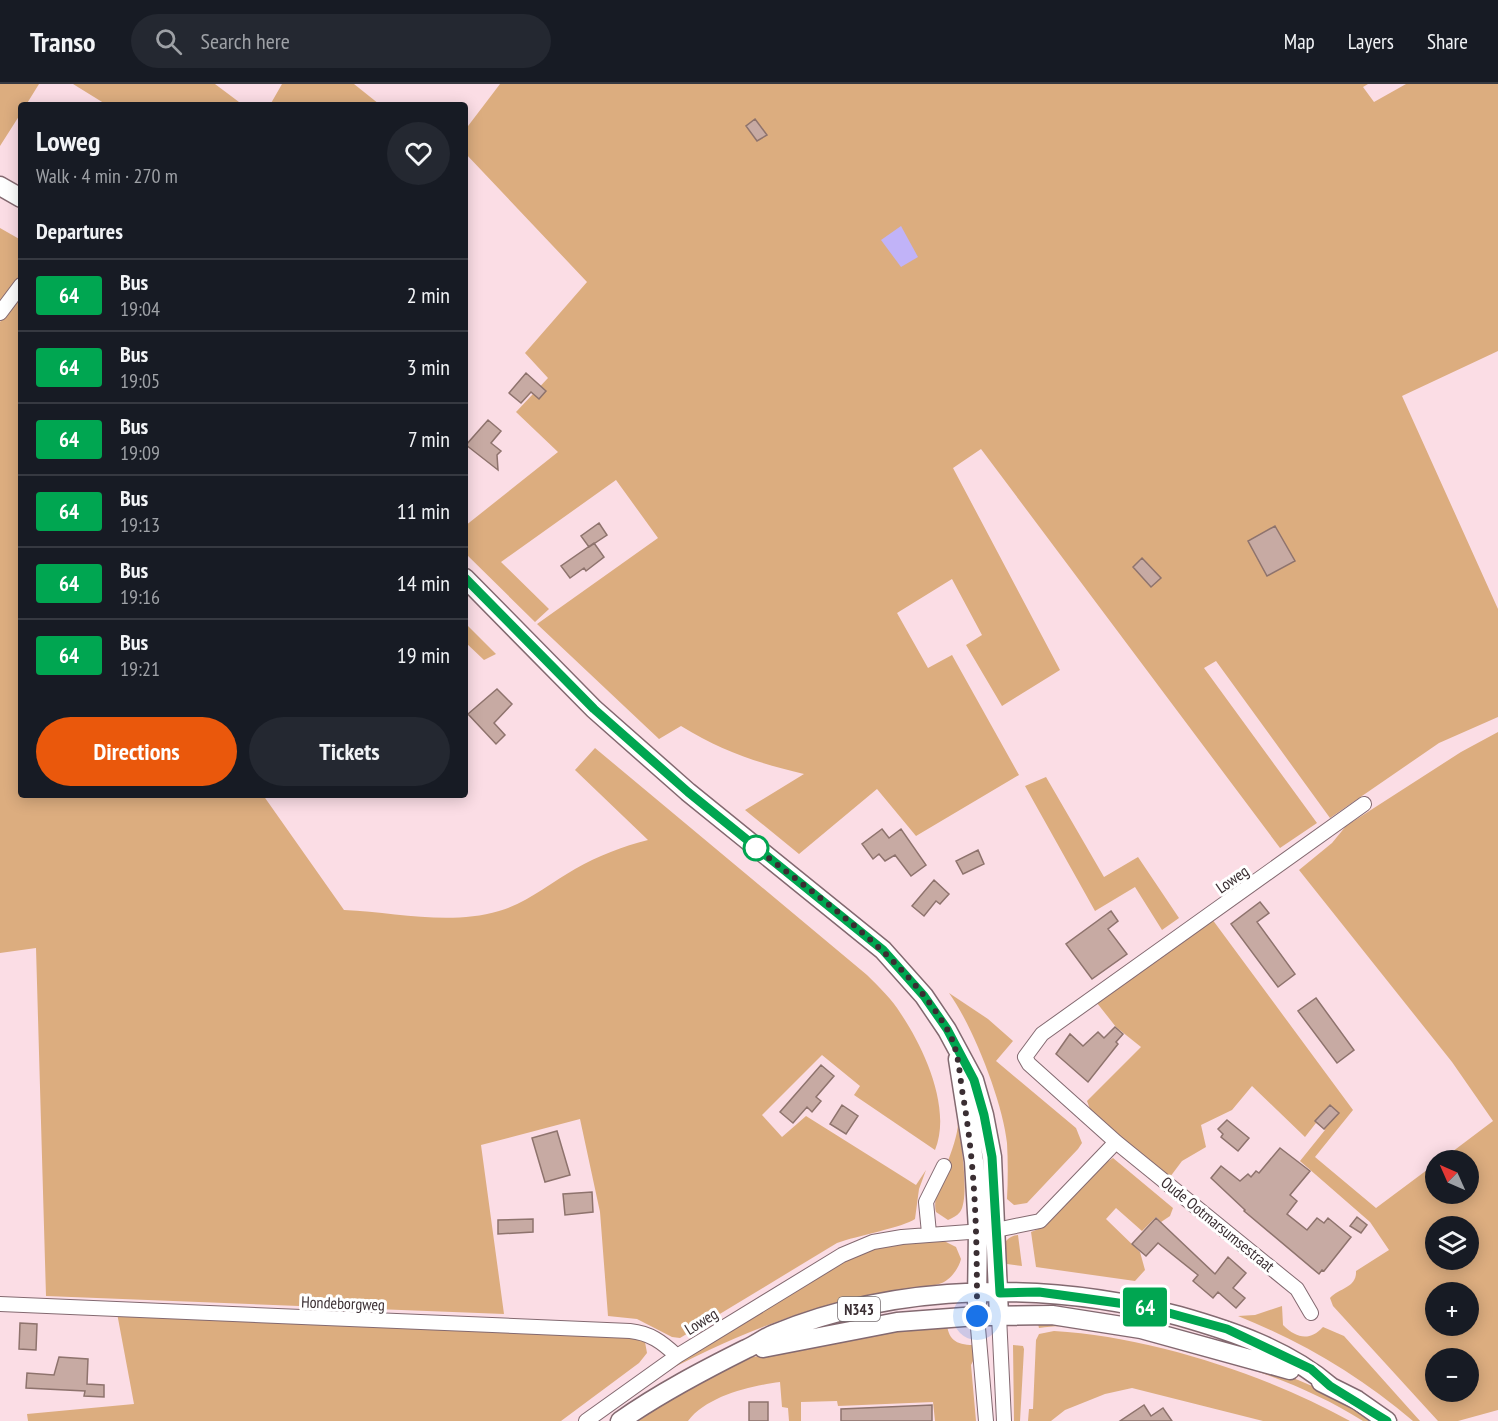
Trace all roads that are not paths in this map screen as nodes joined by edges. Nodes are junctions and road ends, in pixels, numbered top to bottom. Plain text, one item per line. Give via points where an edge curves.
1 (0, 186) edge
2 (18, 196) edge
3 (18, 289) edge
4 (0, 314) edge
5 (468, 581) edge
6 (1364, 804) dead end
7 (957, 1052) junction
8 (1116, 1142) junction
9 (944, 1166) dead end
10 (978, 1230) junction
11 (996, 1230) junction
12 (928, 1233) junction
13 (977, 1293) junction
14 (1000, 1293) junction
15 (0, 1304) edge
16 (1311, 1313) dead end
17 (977, 1316) junction
18 (999, 1316) junction
19 (747, 1349) junction
20 (677, 1356) junction
21 (1330, 1386) junction
22 (586, 1421) edge
23 (620, 1421) edge
24 (986, 1421) edge
25 (1004, 1421) edge
26 (1387, 1421) edge

1 - 2 main road
3 - 4 street
5 - 7 main road via 594,709 688,792 883,950 924,996 947,1029
6 - 8 street, Loweg via 1042,1034 1031,1046 1025,1057 1029,1064
7 - 10 main road via 974,1161
7 - 11 main road via 974,1080 984,1115 992,1157
8 - 11 street, Loweg via 1040,1221
8 - 16 street, Oude Ootmarsumsestraat via 1278,1271 1297,1289
9 - 12 street via 926,1202
10 - 11 street, Loweg
10 - 12 street, Loweg
10 - 13 main road
11 - 14 main road
12 - 20 street, Loweg via 873,1242 842,1255
13 - 14 main road, N343
13 - 17 main road
13 - 19 main road, N343 via 859,1309 773,1335
14 - 18 main road
14 - 21 main road, N343 via 1039,1292 1147,1307 1206,1323 1311,1369
15 - 20 street, Hondeborgweg via 645,1332
17 - 18 main road, N343
17 - 19 main road, N343 via 897,1322
17 - 24 street
18 - 21 main road, N343 via 1052,1315 1141,1329 1271,1364
18 - 25 street
19 - 23 main road, N343 via 689,1377
20 - 22 street, Loweg
21 - 26 main road, N343

